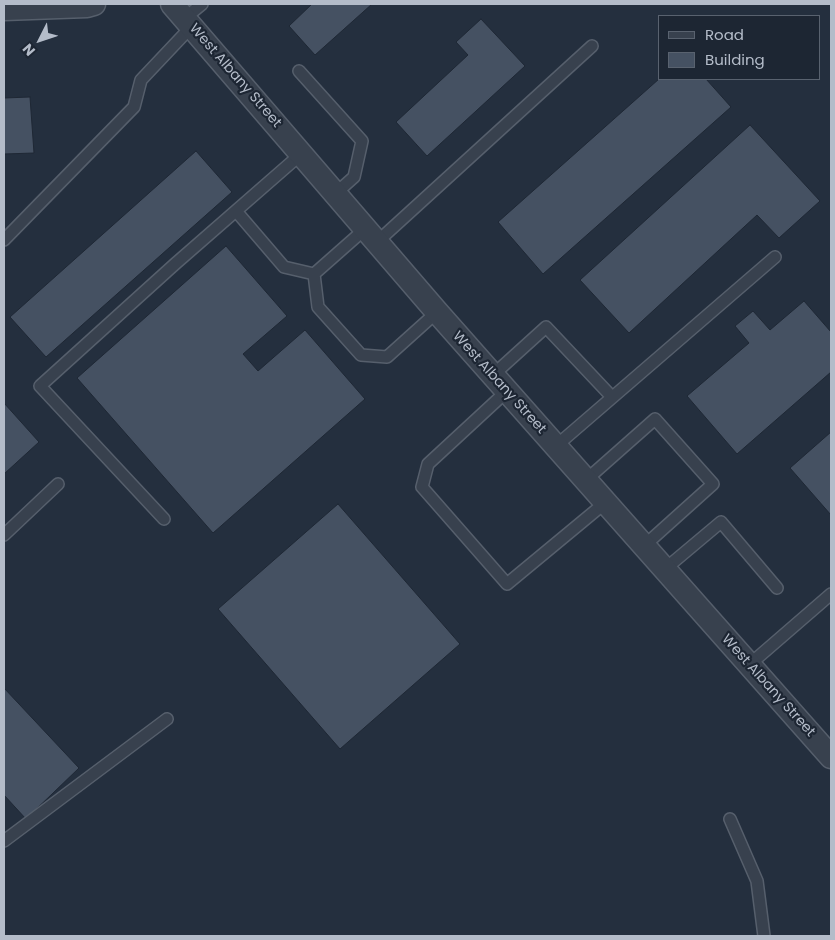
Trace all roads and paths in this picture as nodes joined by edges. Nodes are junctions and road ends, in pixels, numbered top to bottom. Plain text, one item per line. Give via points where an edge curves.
1 (94, 4) edge
2 (202, 4) edge
3 (4, 9) edge
4 (183, 16) edge
5 (592, 46) dead end
6 (299, 71) dead end
7 (301, 154) junction
8 (335, 194) junction
9 (236, 211) junction
10 (371, 235) junction
11 (4, 240) edge
12 (775, 257) dead end
13 (314, 274) junction
14 (437, 312) junction
15 (500, 383) junction
16 (612, 397) junction
17 (556, 446) junction
18 (586, 480) junction
19 (58, 484) dead end
20 (606, 502) junction
21 (164, 519) dead end
22 (4, 534) edge
23 (644, 546) junction
24 (665, 569) junction
25 (777, 588) dead end
26 (831, 594) edge
27 (749, 665) junction
28 (167, 719) dead end
29 (831, 757) edge
30 (730, 820) dead end
31 (4, 841) edge
32 (764, 936) edge

1 - 3 street
2 - 4 lane
4 - 7 street, West Albany Street
4 - 11 lane via 141,80 134,107
5 - 10 lane
6 - 8 lane via 362,140 354,177
7 - 8 street, West Albany Street
7 - 9 lane
8 - 10 street, West Albany Street
9 - 13 lane via 284,268
9 - 21 lane via 40,386
10 - 13 lane
10 - 14 street, West Albany Street
12 - 16 lane
13 - 14 lane via 318,307 361,355 387,357
14 - 15 street, West Albany Street
15 - 16 lane via 546,327
15 - 17 street, West Albany Street
15 - 20 lane via 428,464 422,486 507,584
16 - 17 lane
17 - 18 street, West Albany Street
18 - 20 street, West Albany Street
18 - 23 lane via 655,419 713,484
19 - 22 lane
20 - 23 street, West Albany Street
23 - 24 street, West Albany Street
24 - 25 lane via 721,522
24 - 27 street, West Albany Street
26 - 27 lane
27 - 29 street, West Albany Street
28 - 31 lane
30 - 32 lane via 757,881

